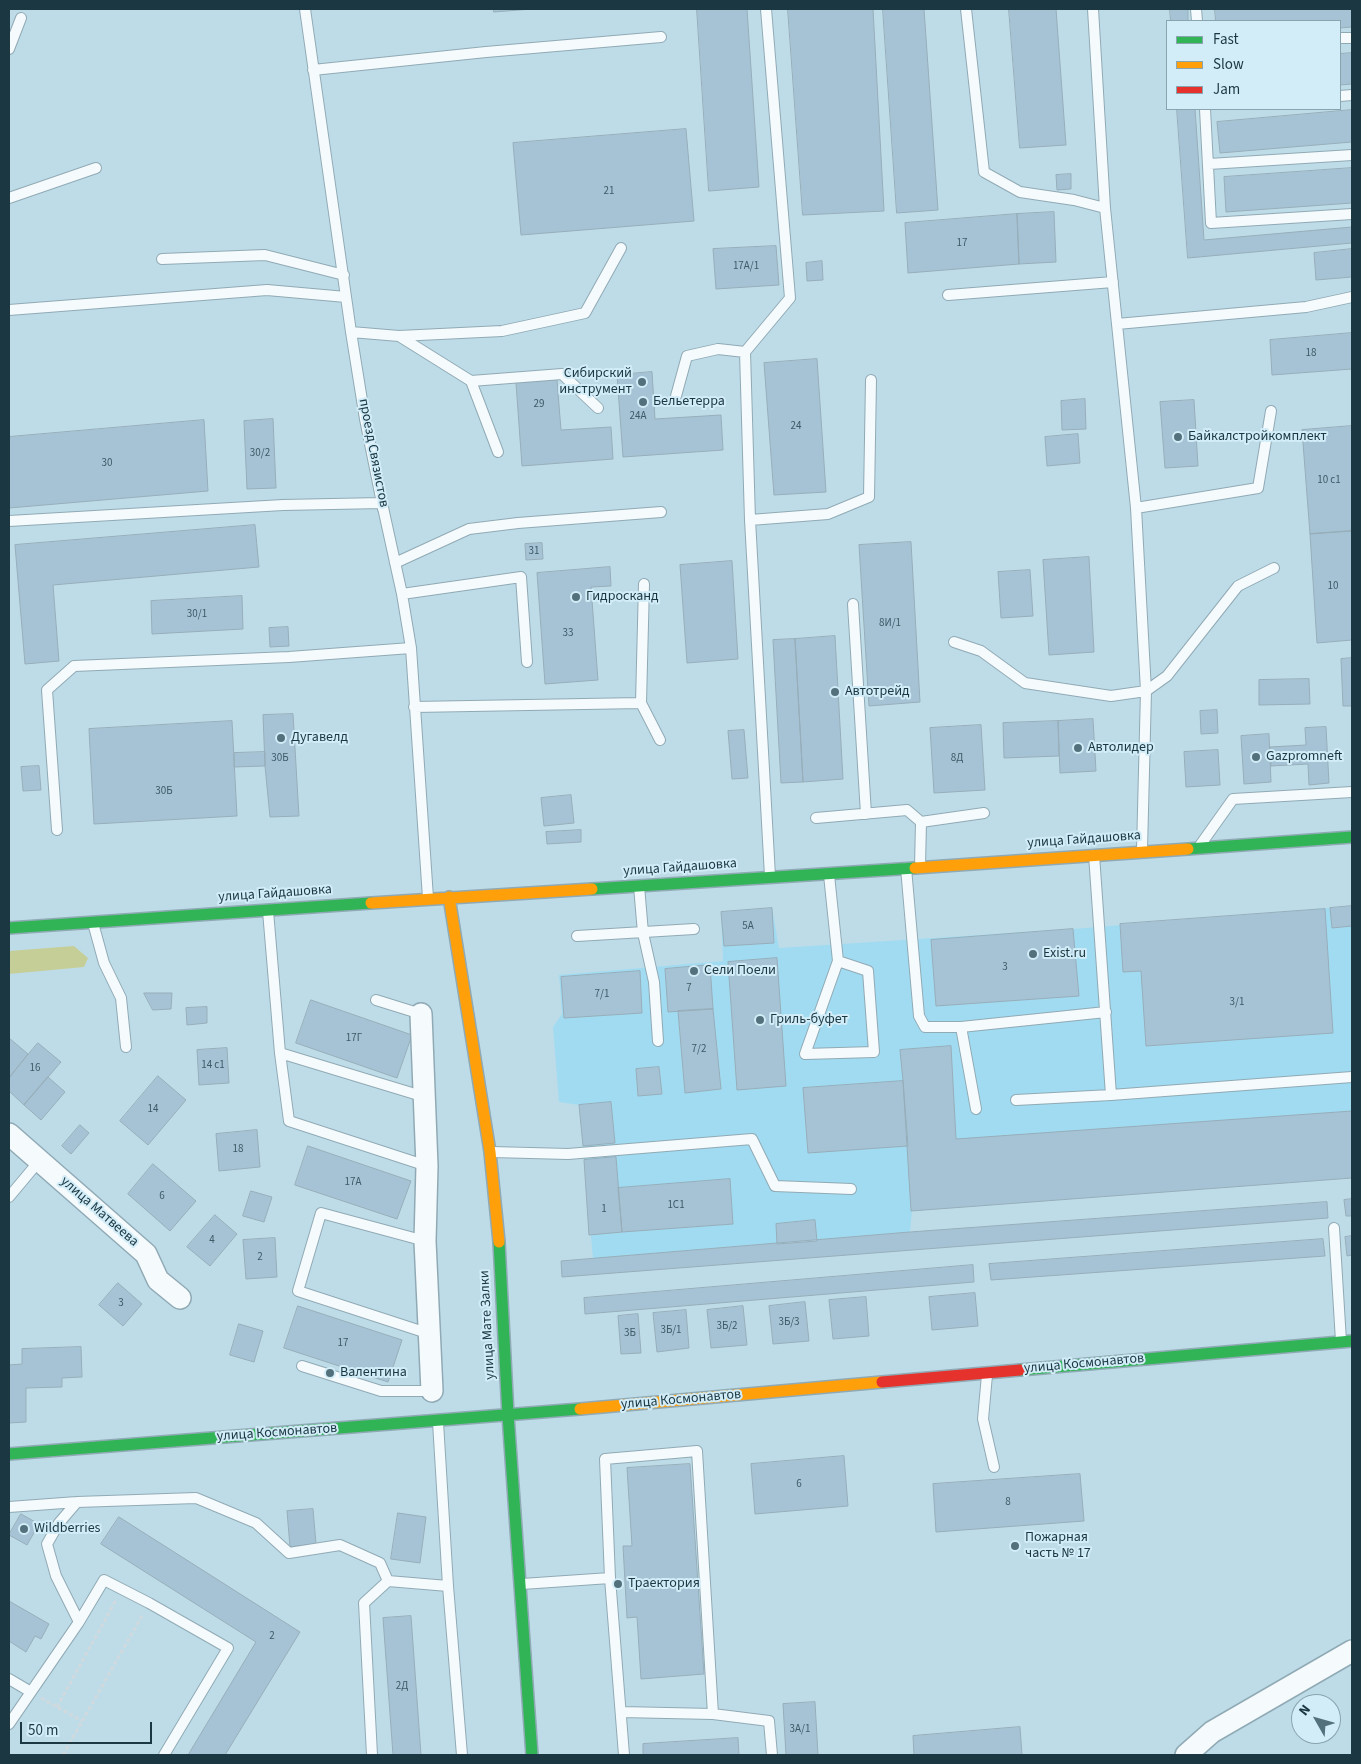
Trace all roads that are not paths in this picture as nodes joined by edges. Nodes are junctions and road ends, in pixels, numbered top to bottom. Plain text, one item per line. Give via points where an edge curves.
1 (305, 9) edge
2 (766, 9) edge
3 (966, 9) edge
4 (1093, 9) edge
5 (21, 18) dead end
6 (661, 37) dead end
7 (9, 49) edge
8 (313, 70) junction
9 (1205, 110) edge
10 (1352, 155) edge
11 (1209, 164) junction
12 (96, 168) dead end
13 (9, 198) edge
14 (1105, 208) junction
15 (1352, 214) edge
16 (621, 248) dead end
17 (162, 259) dead end
18 (344, 275) junction
19 (1113, 282) junction
20 (948, 295) dead end
21 (346, 297) junction
22 (1352, 297) edge
23 (9, 310) edge
24 (1117, 324) junction
25 (351, 332) junction
26 (399, 336) junction
27 (745, 352) junction
28 (872, 380) dead end
29 (471, 381) junction
30 (676, 396) dead end
31 (598, 408) dead end
32 (1272, 411) dead end
33 (498, 452) dead end
34 (382, 504) junction
35 (1136, 508) junction
36 (661, 512) dead end
37 (750, 520) junction
38 (9, 521) edge
39 (395, 563) junction
40 (1274, 568) dead end
41 (644, 584) dead end
42 (402, 594) junction
43 (853, 604) dead end
44 (954, 642) dead end
45 (411, 648) junction
46 (527, 662) dead end
47 (1146, 691) junction
48 (641, 703) junction
49 (414, 707) junction
50 (660, 740) dead end
51 (1352, 792) edge
52 (984, 813) dead end
53 (866, 814) junction
54 (816, 818) dead end
55 (921, 822) junction
56 (57, 830) dead end
57 (1352, 836) edge
58 (1198, 848) junction
59 (1142, 852) junction
60 (1094, 854) junction
61 (920, 867) junction
62 (906, 868) junction
63 (829, 874) junction
64 (770, 877) junction
65 (639, 885) junction
66 (449, 897) junction
67 (428, 899) junction
68 (268, 910) junction
69 (93, 922) junction
70 (9, 928) edge
71 (694, 929) dead end
72 (643, 932) junction
73 (577, 936) dead end
74 (838, 960) junction
75 (376, 1000) dead end
76 (1106, 1012) junction
77 (422, 1014) joint
78 (961, 1027) junction
79 (658, 1041) dead end
80 (126, 1047) dead end
81 (280, 1053) junction
82 (1352, 1077) edge
83 (1111, 1095) junction
84 (426, 1097) junction
85 (1016, 1100) dead end
86 (976, 1109) dead end
87 (9, 1134) edge
88 (490, 1152) junction
89 (40, 1160) junction
90 (427, 1166) junction
91 (851, 1189) dead end
92 (9, 1197) edge
93 (1334, 1228) dead end
94 (426, 1241) junction
95 (180, 1298) dead end
96 (430, 1334) junction
97 (1346, 1341) edge
98 (302, 1366) dead end
99 (987, 1373) junction
100 (432, 1391) joint
101 (508, 1415) junction
102 (438, 1421) junction
103 (9, 1454) edge
104 (994, 1467) dead end
105 (77, 1502) junction
106 (9, 1507) edge
107 (610, 1578) junction
108 (388, 1581) junction
109 (522, 1584) junction
110 (448, 1586) junction
111 (79, 1622) junction
112 (1352, 1652) edge
113 (9, 1679) edge
114 (31, 1692) junction
115 (620, 1712) junction
116 (713, 1714) junction
117 (9, 1724) edge
118 (164, 1755) edge
119 (372, 1755) edge
120 (462, 1755) edge
121 (532, 1755) edge
122 (624, 1755) edge
123 (772, 1755) edge
124 (1186, 1755) edge

1 - 8 lane, проезд Связистов
2 - 27 lane via 790,298
3 - 14 lane via 984,172 1020,192
4 - 14 lane
5 - 7 lane
6 - 8 lane
8 - 18 lane, проезд Связистов
9 - 11 lane
10 - 11 lane
11 - 15 lane via 1211,223
12 - 13 lane
14 - 19 lane
16 - 26 lane via 585,313 502,331
17 - 18 lane via 265,255
18 - 21 lane, проезд Связистов
19 - 20 lane
19 - 24 lane
21 - 23 lane via 267,290
21 - 25 lane, проезд Связистов
22 - 24 lane via 1306,307
24 - 35 lane
25 - 26 lane
25 - 34 lane, проезд Связистов
26 - 29 lane
27 - 30 lane via 718,348 687,356
27 - 37 lane
28 - 37 lane via 869,497 828,514
29 - 31 lane via 562,374
29 - 33 lane
32 - 35 lane via 1258,488
34 - 38 lane via 283,505
34 - 39 lane, проезд Связистов
35 - 47 lane
36 - 39 lane via 470,528
37 - 64 lane
39 - 42 lane
40 - 47 lane via 1238,586 1167,676
41 - 48 lane
42 - 45 lane
42 - 46 lane via 521,577
43 - 53 lane
44 - 47 lane via 981,651 1025,683 1111,696
45 - 49 lane
45 - 56 lane via 74,666 47,690
47 - 59 lane
48 - 49 lane
48 - 50 lane
49 - 67 lane
51 - 58 lane via 1233,799
52 - 55 lane
53 - 54 lane
53 - 55 lane via 907,810
55 - 61 lane
57 - 58 street, улица Гайдашовка
58 - 59 street, улица Гайдашовка
59 - 60 street, улица Гайдашовка
60 - 61 street, улица Гайдашовка
60 - 76 lane
61 - 62 street, улица Гайдашовка
62 - 63 street, улица Гайдашовка
62 - 78 lane via 919,1016 925,1027
63 - 64 street, улица Гайдашовка
63 - 74 lane
64 - 65 street, улица Гайдашовка
65 - 66 street, улица Гайдашовка
65 - 72 lane
66 - 67 street, улица Гайдашовка
66 - 88 street, улица Мате Залки
67 - 68 street, улица Гайдашовка
68 - 69 street, улица Гайдашовка
68 - 81 lane
69 - 70 street, улица Гайдашовка
69 - 80 lane via 104,963 121,998
71 - 72 lane
72 - 73 lane
72 - 79 lane via 654,982
74 - 74 lane via 834,970 805,1054 874,1052 868,971
75 - 77 lane
76 - 78 lane
76 - 83 lane
77 - 84 street
78 - 86 lane
81 - 84 lane
81 - 90 lane via 289,1121
82 - 83 lane
83 - 85 lane
84 - 90 street
87 - 89 street, улица Матвеева
88 - 91 lane via 568,1154 752,1139 775,1186
88 - 101 street, улица Мате Залки via 499,1246
89 - 92 lane
89 - 95 street, улица Матвеева via 146,1254 158,1280
90 - 94 street
93 - 97 lane
94 - 96 street
94 - 96 lane via 321,1213 298,1291
96 - 100 street
97 - 99 street, улица Космонавтов
98 - 100 lane via 381,1391
99 - 101 street, улица Космонавтов
99 - 104 lane via 983,1419
101 - 102 street, улица Космонавтов
101 - 109 street, улица Мате Залки
102 - 103 street, улица Космонавтов
102 - 110 lane
105 - 106 lane
105 - 108 lane via 196,1498 256,1522 289,1553 340,1545 380,1564
105 - 111 lane via 47,1544 56,1576
107 - 109 lane
107 - 115 lane
107 - 116 lane via 605,1459 697,1450
108 - 110 lane
108 - 119 lane via 364,1604
109 - 121 street, улица Мате Залки
110 - 120 lane
111 - 114 lane
111 - 118 lane via 104,1580 228,1648
112 - 124 street via 1212,1732
113 - 114 lane
114 - 117 lane
115 - 116 lane
115 - 122 lane
116 - 123 lane via 769,1721

